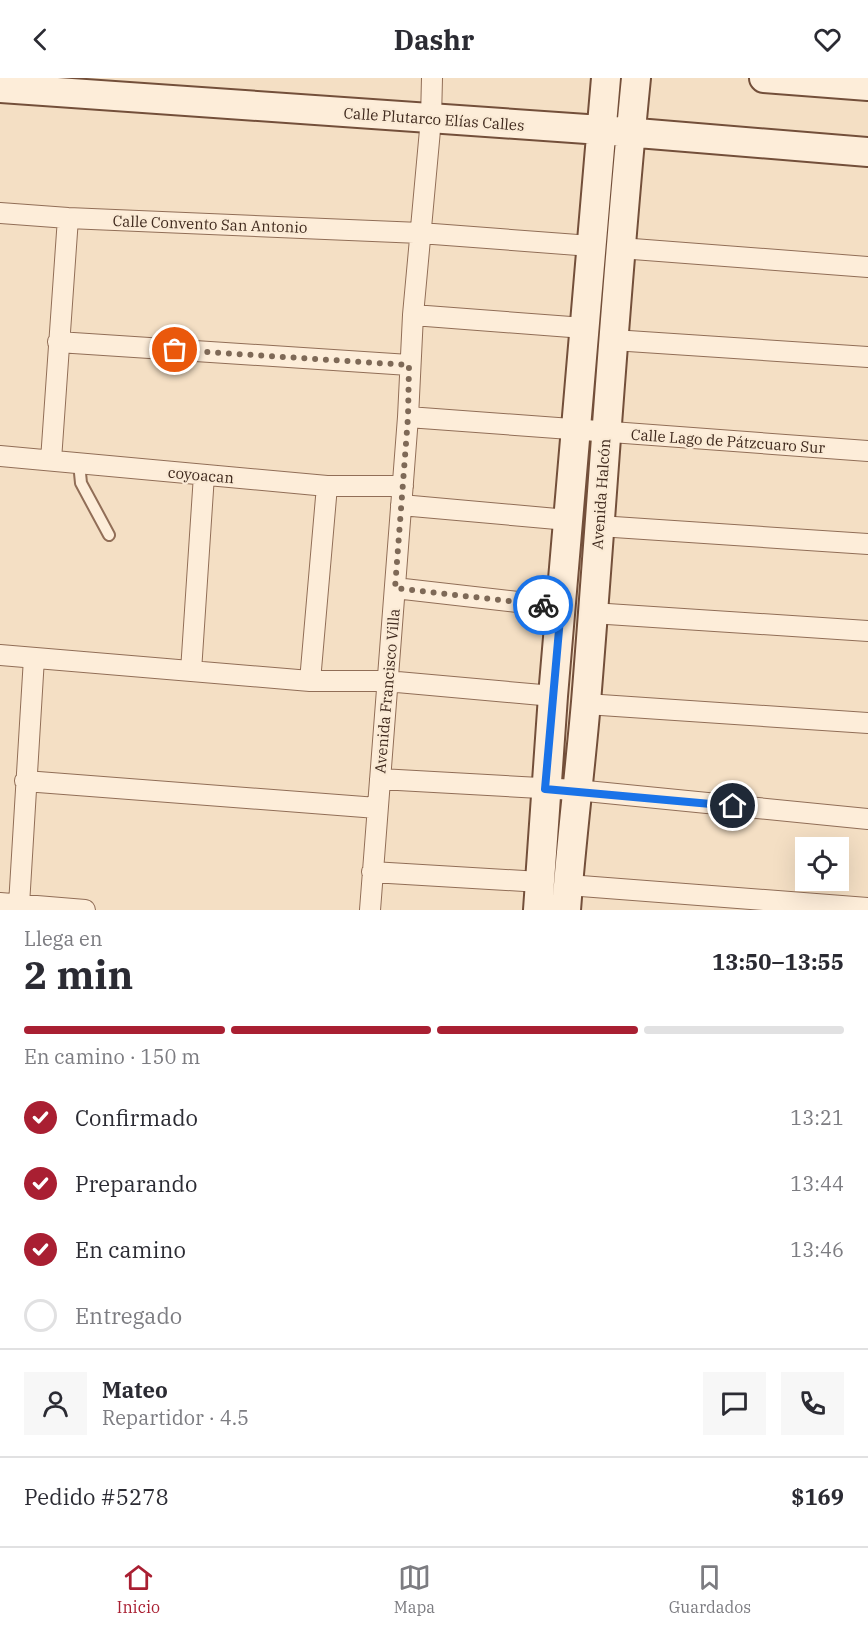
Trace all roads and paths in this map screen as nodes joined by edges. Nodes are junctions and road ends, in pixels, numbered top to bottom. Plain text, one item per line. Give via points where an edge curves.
1 (432, 78) edge
2 (606, 78) edge
3 (636, 78) edge
4 (764, 78) edge
5 (868, 86) edge
6 (0, 88) edge
7 (431, 119) junction
8 (601, 130) junction
9 (630, 132) junction
10 (868, 152) edge
11 (0, 213) edge
12 (68, 218) junction
13 (420, 233) junction
14 (591, 246) junction
15 (620, 248) junction
16 (868, 267) edge
17 (413, 315) junction
18 (584, 328) junction
19 (613, 340) junction
20 (58, 342) junction
21 (868, 357) edge
22 (409, 365) junction
23 (408, 417) junction
24 (575, 429) junction
25 (606, 432) junction
26 (868, 451) edge
27 (0, 456) edge
28 (51, 460) junction
29 (79, 463) junction
30 (204, 475) junction
31 (327, 486) junction
32 (402, 495) junction
33 (568, 520) junction
34 (599, 526) junction
35 (109, 535) dead end
36 (868, 544) edge
37 (395, 588) junction
38 (561, 607) junction
39 (592, 614) junction
40 (868, 631) edge
41 (0, 655) edge
42 (34, 657) junction
43 (191, 671) junction
44 (310, 681) junction
45 (387, 681) junction
46 (552, 696) junction
47 (586, 704) junction
48 (868, 723) edge
49 (380, 780) junction
50 (26, 781) junction
51 (545, 789) junction
52 (576, 790) junction
53 (377, 808) junction
54 (868, 819) edge
55 (372, 872) junction
56 (540, 882) junction
57 (567, 898) edge
58 (10, 904) edge
59 (868, 908) edge
60 (85, 910) edge
61 (370, 910) edge
62 (538, 910) edge

1 - 7 street, Avenida Francisco Villa
2 - 8 street, Avenida Halcón
3 - 9 street, Avenida Halcón
4 - 5 street
6 - 7 street, Calle Plutarco Elías Calles
7 - 8 street, Calle Plutarco Elías Calles
7 - 13 street, Avenida Francisco Villa
8 - 9 street, Calle Plutarco Elías Calles
8 - 14 street, Avenida Halcón
9 - 10 street, Calle Plutarco Elías Calles
9 - 15 street, Avenida Halcón
11 - 12 street, Calle Convento San Antonio
12 - 13 street, Calle Convento San Antonio
12 - 20 street
13 - 14 street, Calle Convento San Antonio
13 - 17 street, Avenida Francisco Villa
14 - 18 street, Avenida Halcón
15 - 16 street
15 - 19 street, Avenida Halcón
17 - 18 street
17 - 22 street, Avenida Francisco Villa
18 - 24 street, Avenida Halcón
19 - 21 street
19 - 25 street, Avenida Halcón
20 - 22 street
20 - 28 street
22 - 23 street, Avenida Francisco Villa
23 - 24 street, Calle Lago de Pátzcuaro Sur
23 - 32 street, Avenida Francisco Villa
24 - 25 street, Calle Lago de Pátzcuaro Sur
24 - 33 street, Avenida Halcón
25 - 26 street, Calle Lago de Pátzcuaro Sur
25 - 34 street, Avenida Halcón
27 - 28 street, coyoacan
28 - 29 street, coyoacan
29 - 30 street, coyoacan
29 - 35 lane via 81,483
30 - 31 street, coyoacan
30 - 43 street
31 - 32 street, coyoacan
31 - 44 street
32 - 33 street, coyoacan
32 - 37 street, Avenida Francisco Villa
33 - 38 street, Avenida Halcón
34 - 36 street
34 - 39 street, Avenida Halcón
37 - 38 street
37 - 45 street, Avenida Francisco Villa
38 - 46 street, Avenida Halcón
39 - 40 street
39 - 47 street, Avenida Halcón
41 - 42 street
42 - 43 street
42 - 50 street
43 - 44 street
44 - 45 street
45 - 46 street
45 - 49 street, Avenida Francisco Villa
46 - 51 street, Avenida Halcón
47 - 48 street
47 - 52 street, Avenida Halcón
49 - 51 street
49 - 53 street, Avenida Francisco Villa
50 - 53 street
50 - 58 street
51 - 52 street
51 - 56 street, Avenida Halcón
52 - 54 street
52 - 57 street, Avenida Halcón
53 - 55 street, Avenida Francisco Villa
55 - 56 street
55 - 61 street, Avenida Francisco Villa
56 - 62 street, Avenida Halcón
57 - 59 street
58 - 60 street

